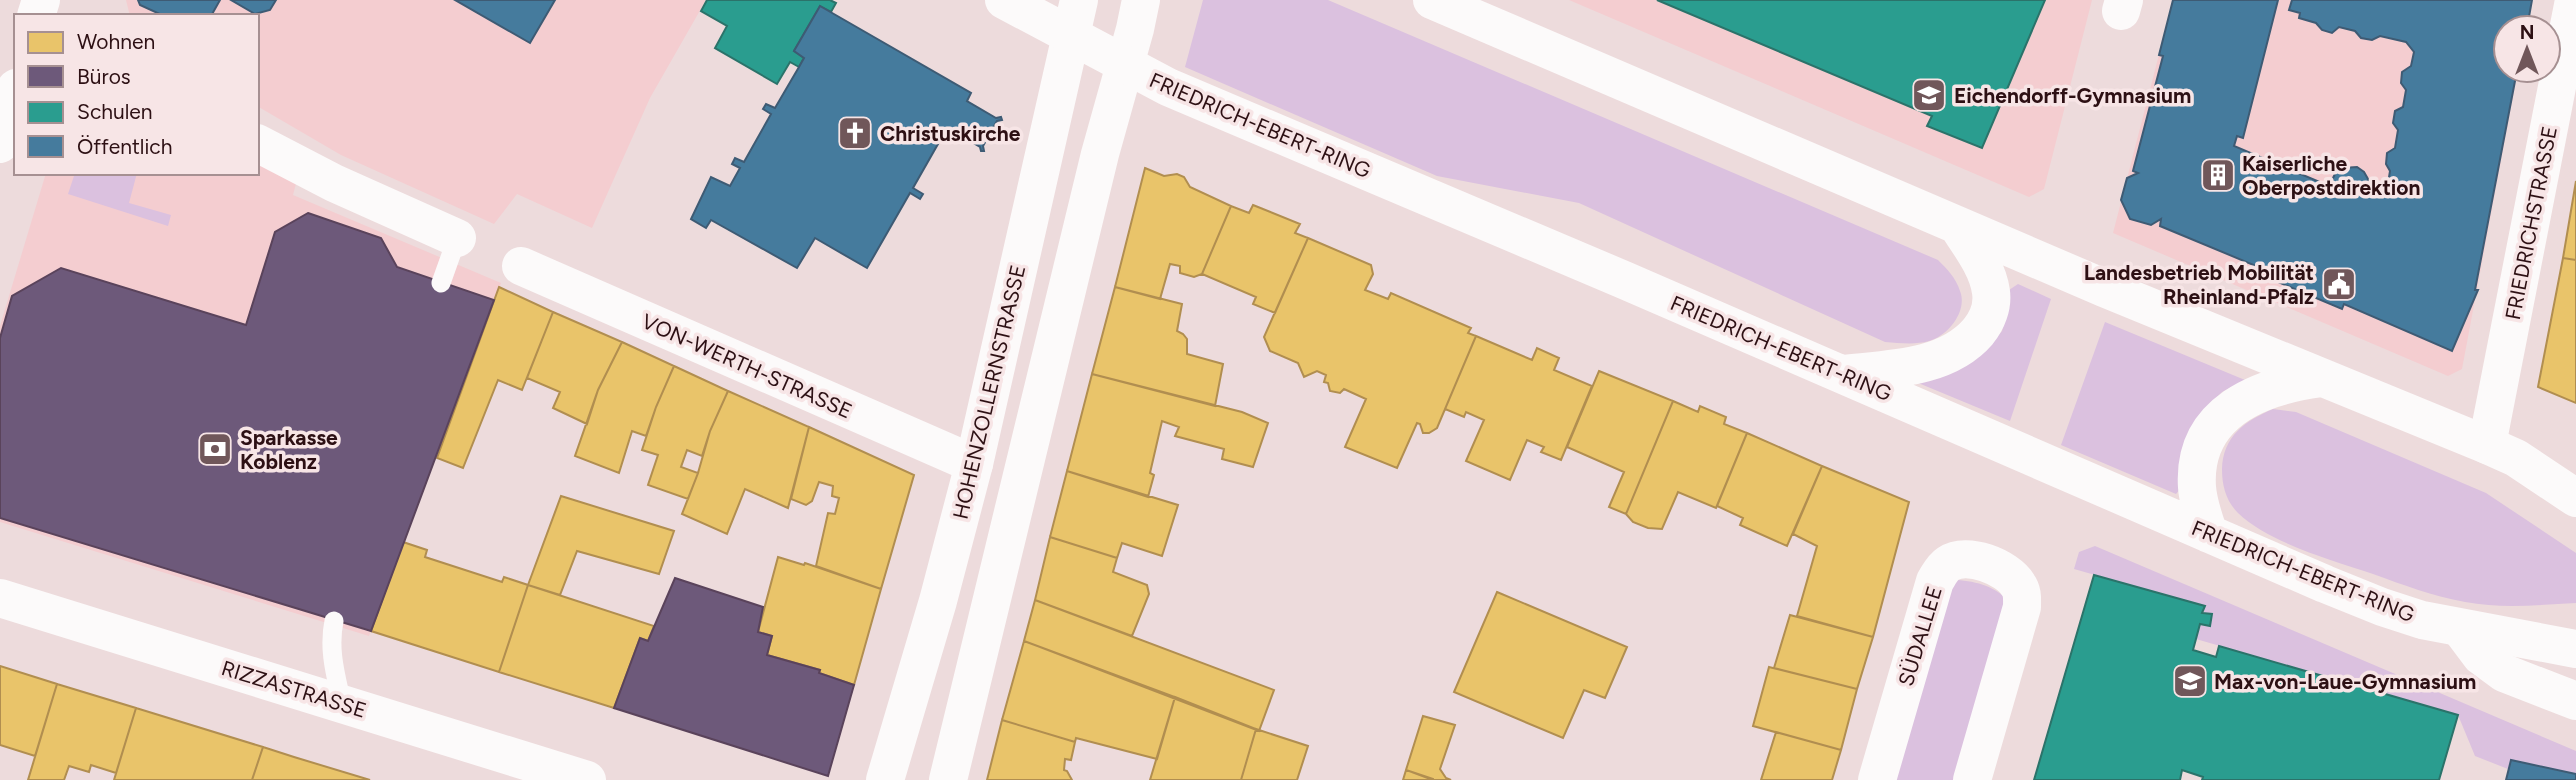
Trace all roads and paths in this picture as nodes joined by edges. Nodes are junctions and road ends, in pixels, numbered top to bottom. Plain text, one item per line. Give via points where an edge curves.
1 (1004, 0) edge
2 (1141, 0) edge
3 (1432, 0) edge
4 (2574, 0) edge
5 (1074, 18) edge
6 (1125, 65) junction
7 (14, 95) edge
8 (0, 144) edge
9 (259, 144) edge
10 (1957, 225) junction
11 (457, 238) joint
12 (521, 266) dead end
13 (441, 283) dead end
14 (1841, 374) junction
15 (2322, 378) junction
16 (2487, 445) junction
17 (974, 464) junction
18 (2571, 492) edge
19 (2209, 534) junction
20 (0, 598) edge
21 (334, 621) dead end
22 (2460, 628) junction
23 (2576, 649) edge
24 (2576, 701) edge
25 (342, 704) junction
26 (587, 780) edge
27 (885, 780) edge
28 (948, 780) edge
29 (1877, 780) edge
30 (1972, 780) edge

1 - 5 street, FRIEDRICH-EBERT-RING
2 - 6 street
3 - 10 street
4 - 16 street, FRIEDRICHSTRASSE
5 - 6 street, FRIEDRICH-EBERT-RING
5 - 17 street, HOHENZOLLERNSTRASSE
6 - 14 street, FRIEDRICH-EBERT-RING
6 - 28 street
7 - 8 street
9 - 11 street
10 - 14 street via 1978,258 1992,293 1983,326 1966,345 1940,358
10 - 15 street
11 - 13 lane
12 - 17 street, VON-WERTH-STRASSE
14 - 19 street, FRIEDRICH-EBERT-RING
15 - 16 street
15 - 19 street via 2260,392 2243,400 2216,425 2197,474
16 - 18 street
17 - 27 street, HOHENZOLLERNSTRASSE
19 - 22 street, FRIEDRICH-EBERT-RING via 2382,607
20 - 25 street, RIZZASTRASSE
21 - 25 lane via 332,657
22 - 23 street, FRIEDRICH-EBERT-RING
22 - 24 street via 2481,656 2504,673
25 - 26 street, RIZZASTRASSE
29 - 30 street, SÜDALLEE via 1935,581 1950,562 1970,560 2003,570 2022,592 2022,607

